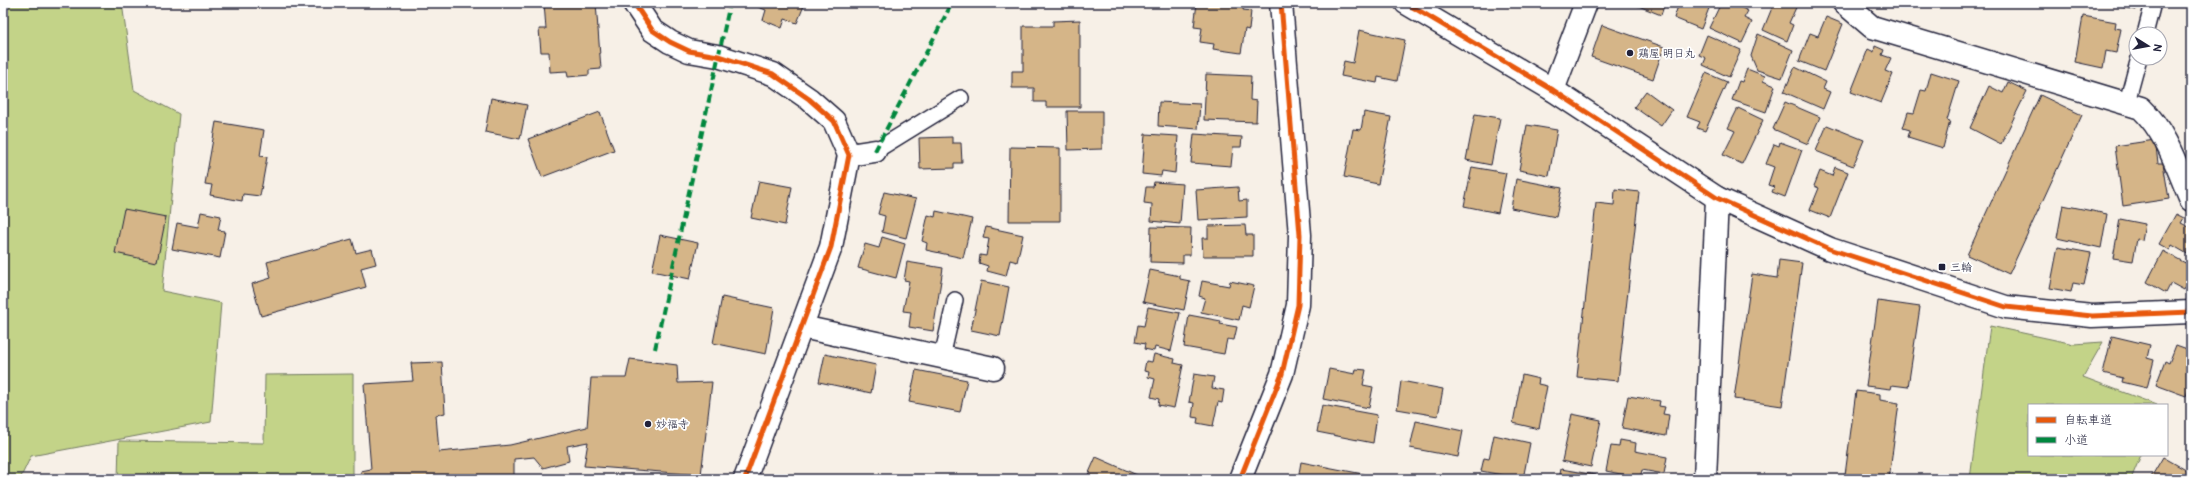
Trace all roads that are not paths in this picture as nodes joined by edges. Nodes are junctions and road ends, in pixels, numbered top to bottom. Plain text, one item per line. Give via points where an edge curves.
1 (634, 3) edge
2 (1281, 3) edge
3 (1406, 3) edge
4 (1586, 3) edge
5 (1844, 3) edge
6 (2153, 3) edge
7 (2147, 26) edge
8 (2137, 66) edge
9 (1553, 90) junction
10 (961, 98) dead end
11 (2127, 102) junction
12 (875, 151) joint
13 (849, 155) junction
14 (1717, 198) junction
15 (2191, 200) edge
16 (955, 300) dead end
17 (2191, 312) edge
18 (802, 327) junction
19 (942, 357) junction
20 (993, 368) dead end
21 (745, 479) edge
22 (1240, 479) edge
23 (1705, 479) edge

1 - 13 street via 652,30 670,42 689,51 718,56 773,74 809,99 834,121
2 - 22 street via 1300,235 1298,305 1282,374
3 - 9 street
4 - 9 street
5 - 11 street via 1872,28
6 - 7 lane
8 - 11 lane
9 - 14 street
10 - 12 lane
11 - 15 street via 2141,108 2154,120 2163,134
12 - 13 street
13 - 18 street via 831,247
14 - 17 street via 1830,249 2006,306 2092,316
14 - 23 street
16 - 19 lane
18 - 19 street
18 - 21 street
19 - 20 street

